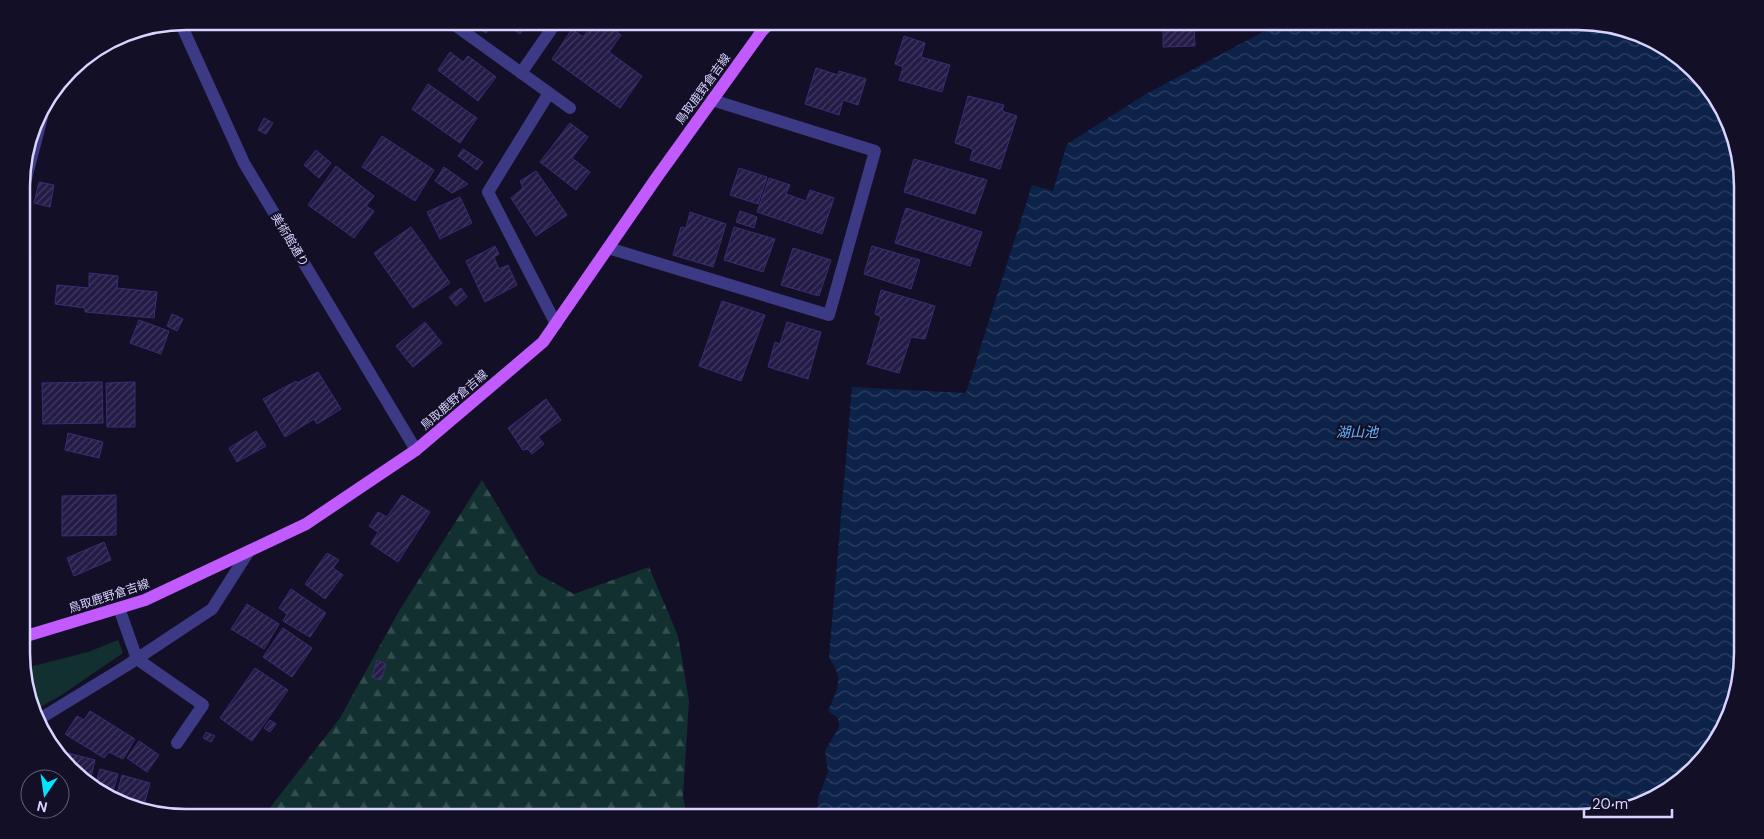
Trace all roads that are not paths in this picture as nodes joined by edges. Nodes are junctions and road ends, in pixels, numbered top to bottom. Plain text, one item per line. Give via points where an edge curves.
1 (184, 30) edge
2 (462, 30) edge
3 (550, 30) edge
4 (765, 30) edge
5 (521, 73) junction
6 (549, 93) junction
7 (712, 100) junction
8 (570, 108) dead end
9 (608, 248) junction
10 (556, 324) junction
11 (416, 450) junction
12 (249, 551) junction
13 (119, 608) junction
14 (30, 635) edge
15 (137, 659) junction
16 (44, 716) edge
17 (177, 743) dead end

1 - 11 street, 美術館通り via 244,163
2 - 5 street
3 - 5 street
4 - 7 main road, 鳥取鹿野倉吉線
5 - 6 street
6 - 8 street
6 - 10 street via 488,192
7 - 9 main road, 鳥取鹿野倉吉線
7 - 9 street via 876,151 829,315
9 - 10 main road, 鳥取鹿野倉吉線
10 - 11 main road, 鳥取鹿野倉吉線 via 543,342
11 - 12 main road, 鳥取鹿野倉吉線 via 306,524
12 - 13 main road, 鳥取鹿野倉吉線 via 145,600
12 - 15 street via 212,609
13 - 14 main road, 鳥取鹿野倉吉線
13 - 15 street
15 - 16 street
15 - 17 street via 203,705

